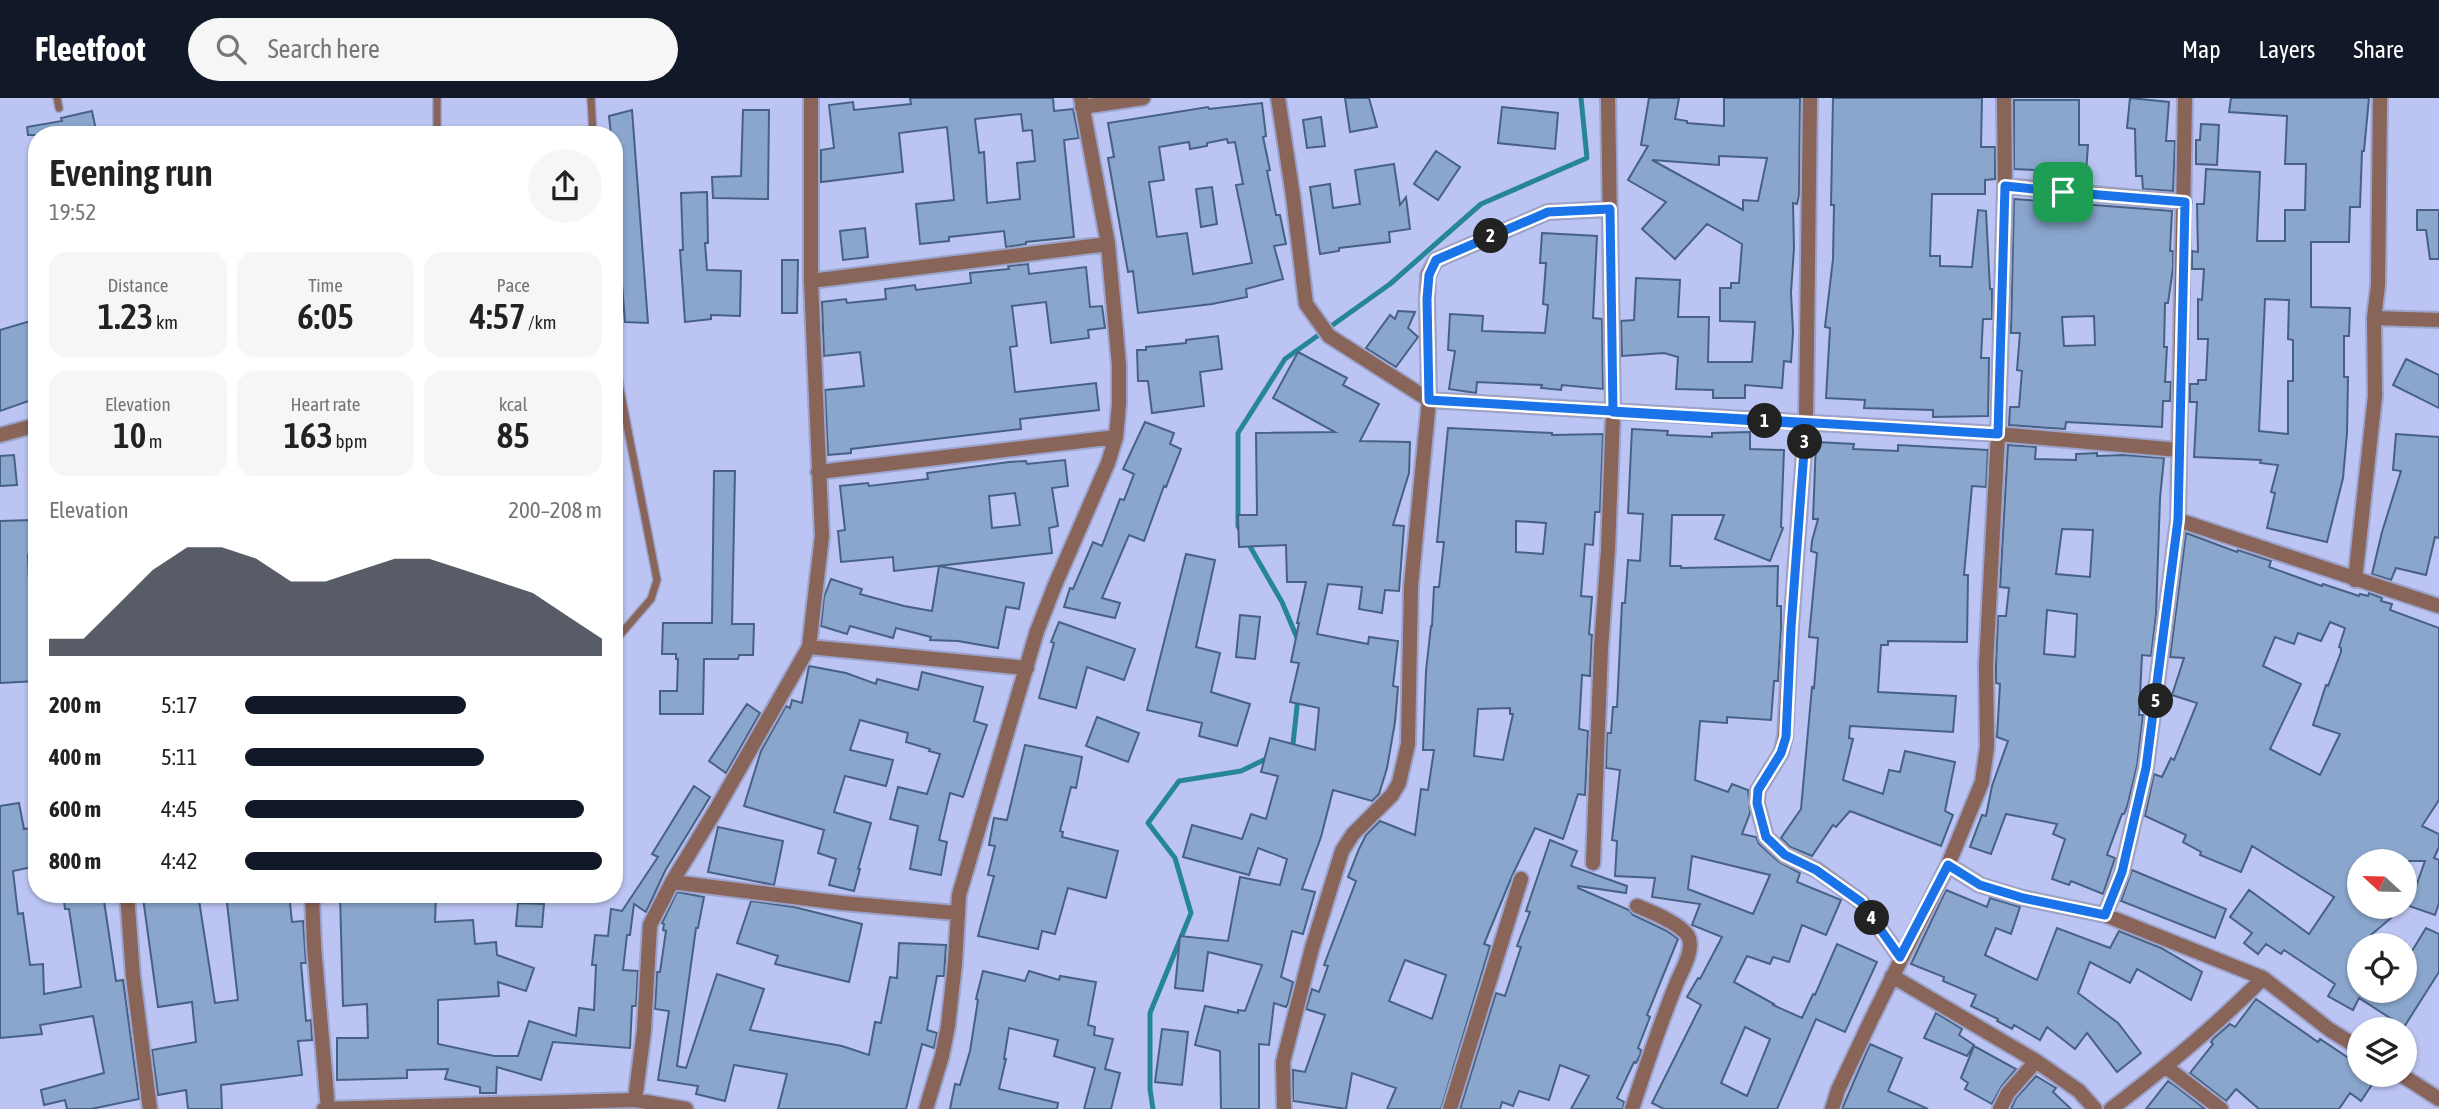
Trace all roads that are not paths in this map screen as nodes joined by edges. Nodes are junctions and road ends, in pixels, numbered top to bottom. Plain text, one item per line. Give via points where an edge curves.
1 (57, 98) edge
2 (437, 98) edge
3 (591, 98) edge
4 (811, 98) edge
5 (1143, 98) edge
6 (1278, 98) edge
7 (1608, 98) edge
8 (1810, 98) edge
9 (2004, 98) edge
10 (2185, 98) edge
11 (2380, 98) edge
12 (1082, 102) edge
13 (58, 108) dead end
14 (437, 126) edge
15 (593, 126) edge
16 (2005, 186) junction
17 (2185, 202) junction
18 (1610, 209) junction
19 (1108, 244) junction
20 (811, 281) junction
21 (2374, 318) junction
22 (2439, 320) edge
23 (1429, 400) junction
24 (623, 404) edge
25 (1613, 412) junction
26 (1806, 424) junction
27 (28, 427) edge
28 (1998, 434) junction
29 (0, 435) edge
30 (1116, 437) junction
31 (2179, 450) junction
32 (817, 472) junction
33 (2178, 520) junction
34 (2356, 580) junction
35 (2439, 606) edge
36 (623, 632) edge
37 (809, 648) junction
38 (1027, 668) junction
39 (1593, 863) dead end
40 (1948, 865) junction
41 (1521, 879) dead end
42 (671, 882) junction
43 (128, 903) edge
44 (312, 903) edge
45 (1637, 906) dead end
46 (956, 914) junction
47 (2105, 915) junction
48 (1900, 957) junction
49 (1892, 976) junction
50 (2263, 978) junction
51 (2347, 1041) edge
52 (2036, 1061) junction
53 (2166, 1067) junction
54 (2417, 1085) edge
55 (2439, 1099) edge
56 (635, 1100) junction
57 (538, 1106) edge
58 (150, 1109) edge
59 (326, 1109) edge
60 (686, 1109) edge
61 (926, 1109) edge
62 (1284, 1109) edge
63 (1450, 1109) edge
64 (1632, 1109) edge
65 (1832, 1109) edge
66 (2000, 1109) edge
67 (2095, 1109) edge
68 (2111, 1109) edge
69 (2221, 1109) edge

1 - 13 lane
2 - 14 lane
3 - 15 lane
4 - 20 street
5 - 12 street
6 - 23 street via 1306,304 1329,336
7 - 18 street
8 - 26 street
9 - 16 street
10 - 17 street
11 - 21 street
12 - 19 street
16 - 17 street
16 - 28 street
17 - 31 street
18 - 23 street via 1548,212 1436,260 1427,299
18 - 25 street
19 - 20 street
19 - 30 street via 1119,365
20 - 32 street
21 - 22 street
21 - 34 street via 2375,396
23 - 25 street
23 - 62 street via 1411,586 1408,744 1392,795 1342,851 1283,1062
24 - 36 lane via 657,580 651,599
25 - 26 street
25 - 39 street
26 - 28 street
26 - 48 street via 1786,737 1758,790 1757,803 1766,837 1785,855 1816,870 1861,902
27 - 29 street
28 - 31 street
28 - 40 street via 1986,665 1987,747 1982,782
30 - 32 street
30 - 38 street via 1037,631
31 - 33 street
32 - 37 street via 822,536
33 - 34 street
33 - 47 street via 2146,768 2122,872
34 - 35 street
37 - 38 street
37 - 42 street
38 - 46 street
40 - 47 street via 1980,885
40 - 48 street
41 - 63 street
42 - 46 street
42 - 56 street via 650,925
43 - 58 street
44 - 59 street
45 - 64 street via 1665,919 1689,939 1687,957
46 - 61 street via 948,1026
47 - 50 street
48 - 49 street
49 - 52 street
49 - 65 street
50 - 51 street
50 - 53 street
52 - 66 street
52 - 67 street via 2079,1091
53 - 68 street
53 - 69 street
54 - 55 street
56 - 57 street
56 - 60 street
57 - 59 street

